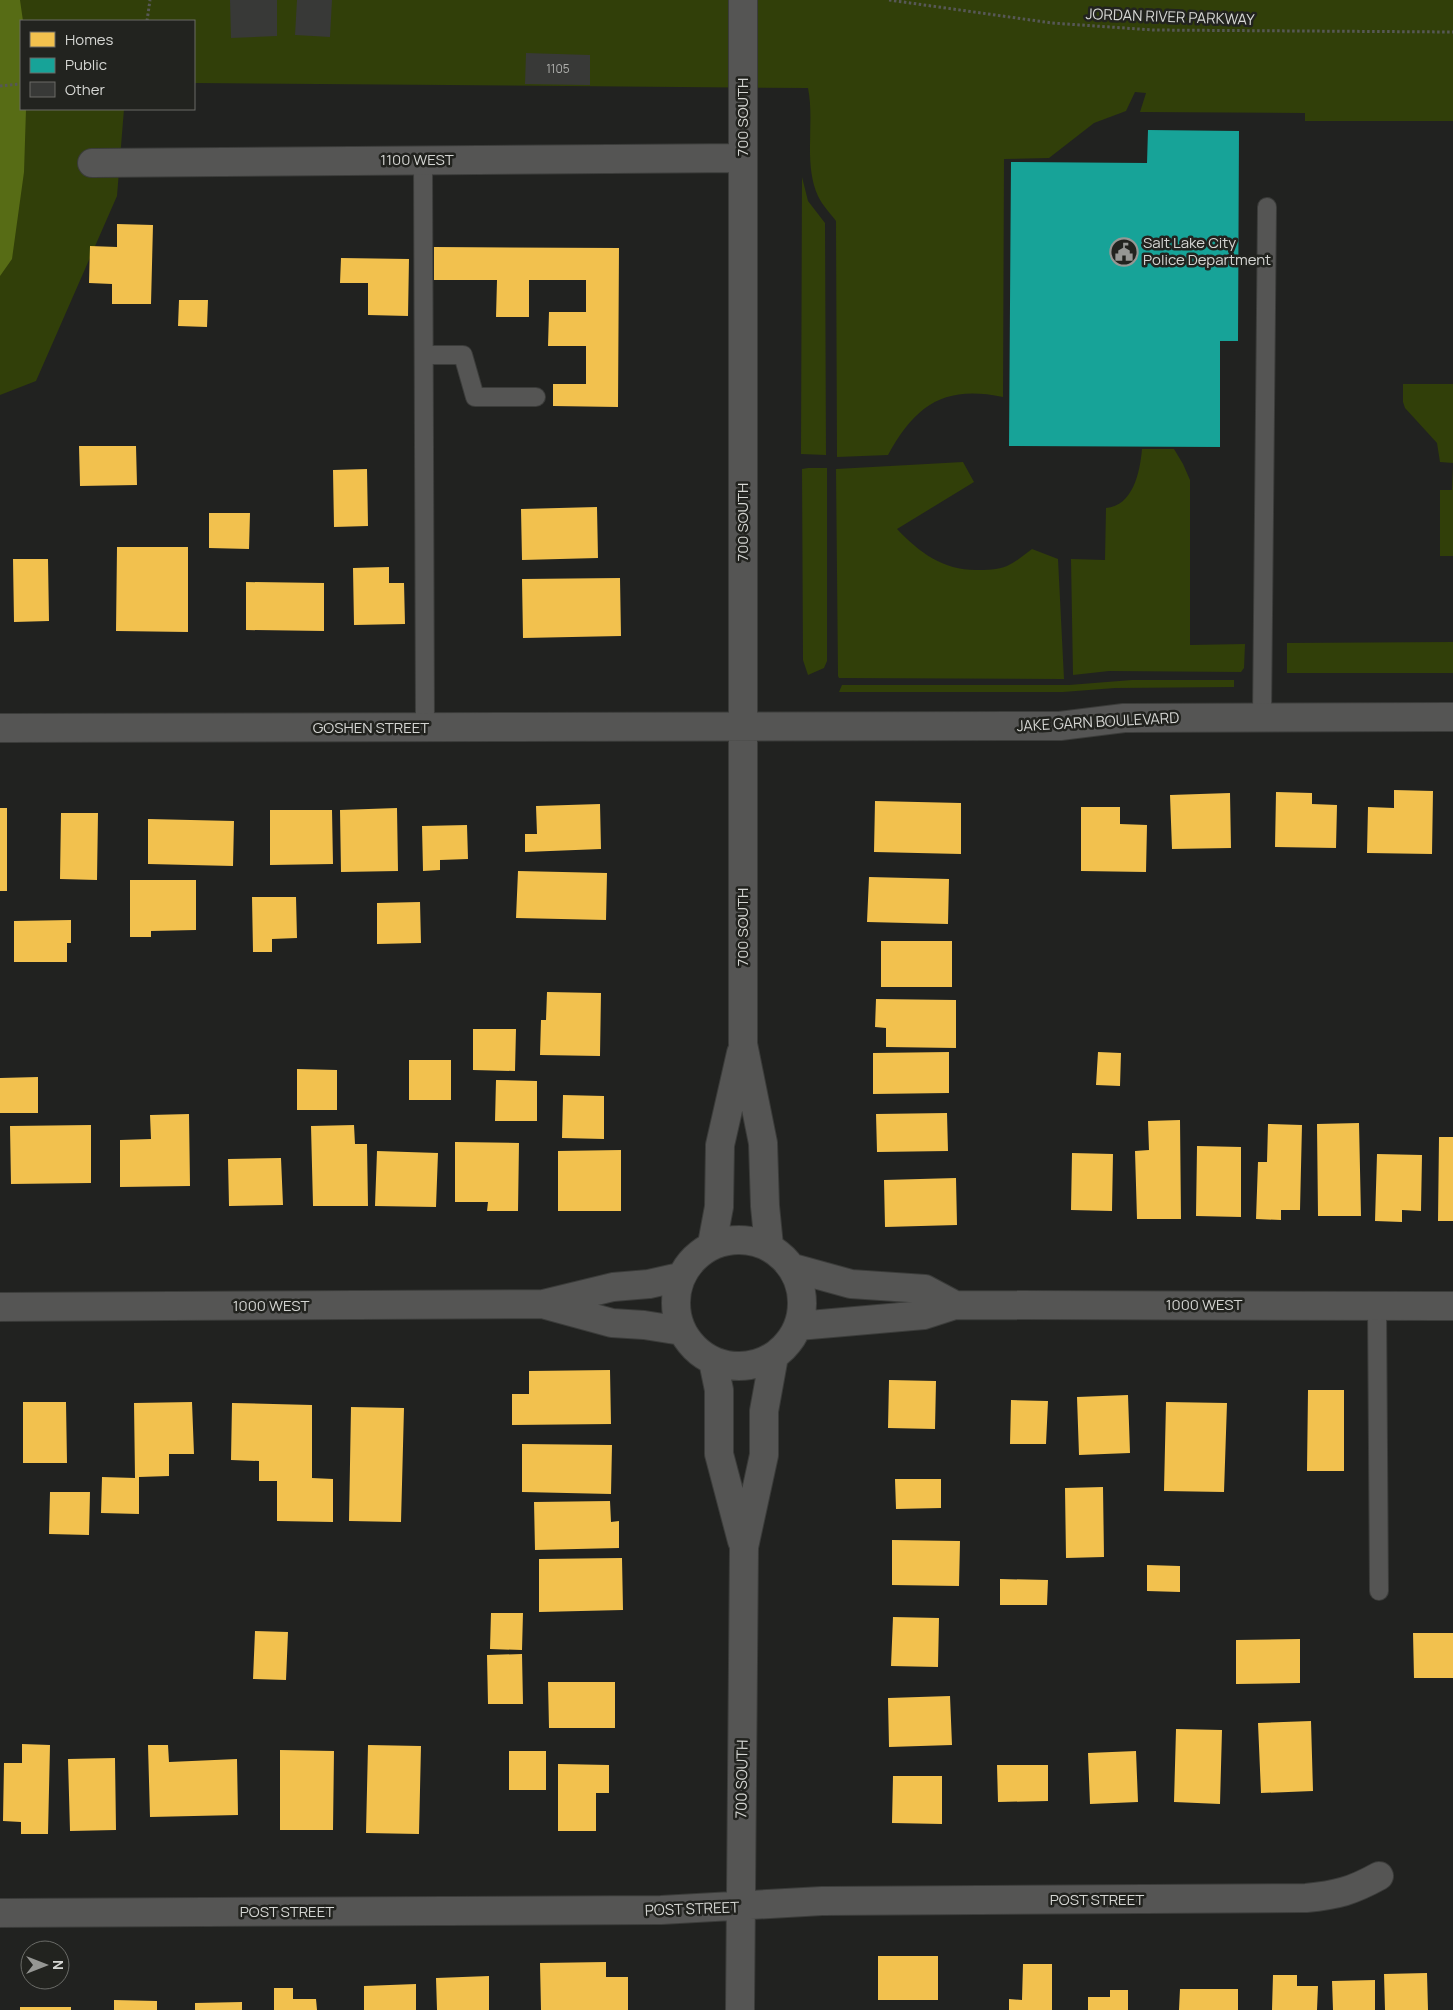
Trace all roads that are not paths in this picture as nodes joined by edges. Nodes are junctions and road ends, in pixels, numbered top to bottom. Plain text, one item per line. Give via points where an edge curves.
1 (743, 0) edge
2 (743, 158) junction
3 (423, 160) junction
4 (92, 163) dead end
5 (1267, 207) dead end
6 (424, 355) junction
7 (536, 397) dead end
8 (1453, 717) edge
9 (1262, 718) junction
10 (743, 727) junction
11 (0, 728) edge
12 (425, 728) junction
13 (743, 1044) junction
14 (712, 1244) junction
15 (769, 1246) junction
16 (793, 1268) junction
17 (680, 1277) junction
18 (543, 1304) junction
19 (955, 1305) junction
20 (1378, 1306) junction
21 (1453, 1306) edge
22 (0, 1307) edge
23 (798, 1326) junction
24 (682, 1331) junction
25 (774, 1356) junction
26 (713, 1361) junction
27 (744, 1547) junction
28 (1379, 1591) dead end
29 (1379, 1876) dead end
30 (741, 1907) junction
31 (0, 1913) edge
32 (740, 2010) edge

1 - 2 street, 700 SOUTH
2 - 3 street, 1100 WEST
2 - 10 street, 700 SOUTH
3 - 4 street, 1100 WEST
3 - 6 lane
5 - 9 lane
6 - 7 lane via 464,355 475,397
6 - 12 lane
8 - 9 street, JAKE GARN BOULEVARD
9 - 10 street, JAKE GARN BOULEVARD via 1124,718 1060,726
10 - 12 street, GOSHEN STREET
10 - 13 street, 700 SOUTH
11 - 12 street, GOSHEN STREET
13 - 14 street, 700 SOUTH via 720,1144 720,1207
13 - 15 street, 700 SOUTH via 763,1143
14 - 15 street via 741,1239
14 - 17 street via 694,1258
15 - 16 street
16 - 19 street, 1000 WEST via 851,1284 925,1289
16 - 23 street via 801,1286 803,1306
17 - 18 street, 1000 WEST via 613,1287
17 - 24 street via 676,1314
18 - 22 street, 1000 WEST
18 - 24 street, 1000 WEST via 612,1323
19 - 20 street, 1000 WEST
19 - 23 street, 1000 WEST via 924,1315
20 - 21 street, 1000 WEST
20 - 28 lane
23 - 25 street via 792,1338
24 - 26 street via 690,1343
25 - 26 street via 744,1366
25 - 27 street, 700 SOUTH via 764,1411 764,1455
26 - 27 street, 700 SOUTH via 719,1390 720,1454
27 - 30 street, 700 SOUTH
29 - 30 street, POST STREET via 1358,1888 1306,1898 822,1902
30 - 31 street, POST STREET
30 - 32 street, 700 SOUTH

